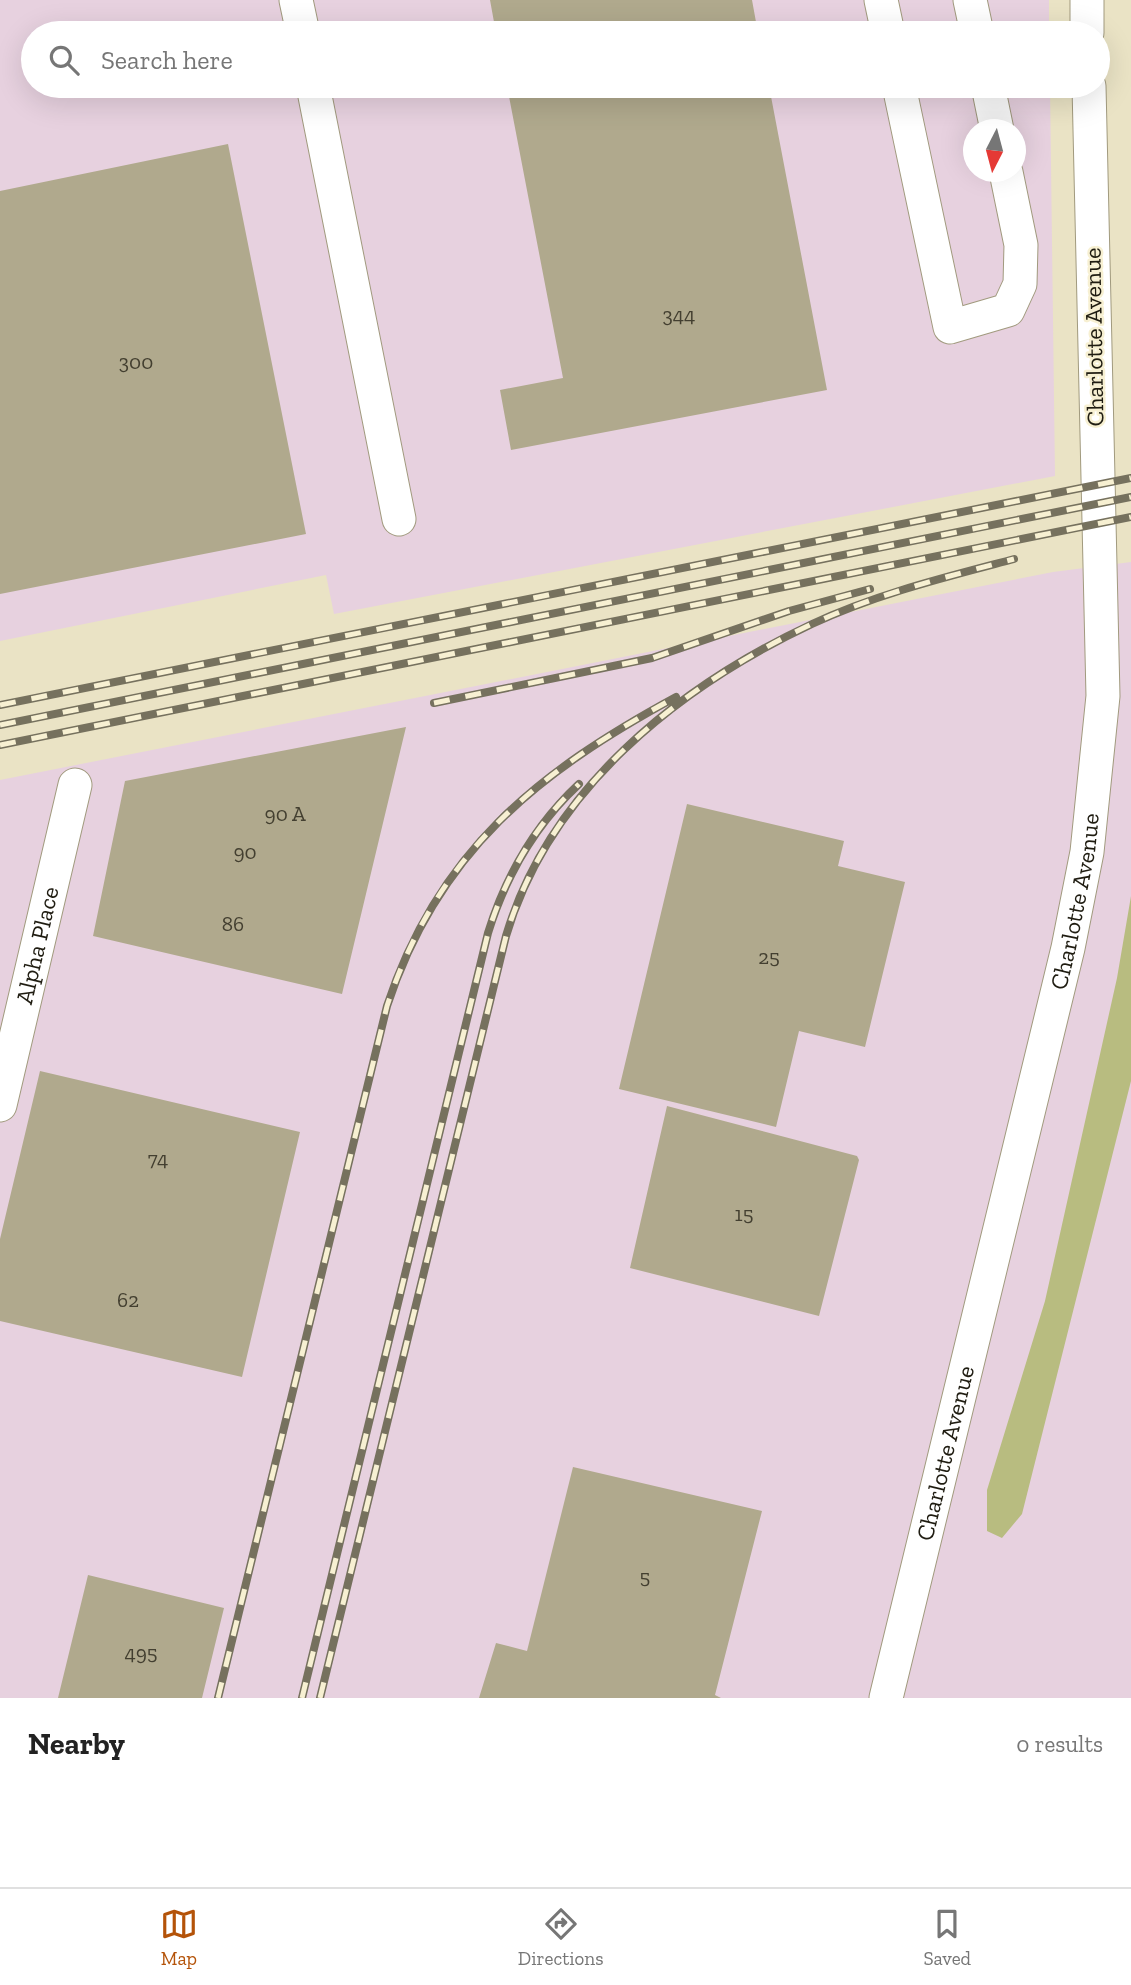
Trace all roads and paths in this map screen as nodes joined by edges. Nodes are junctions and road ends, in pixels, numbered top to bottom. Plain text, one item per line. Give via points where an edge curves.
1 (296, 0) edge
2 (881, 0) edge
3 (970, 0) edge
4 (1087, 0) edge
5 (300, 21) edge
6 (885, 21) edge
7 (974, 21) edge
8 (1087, 21) edge
9 (315, 98) edge
10 (902, 98) edge
11 (990, 98) edge
12 (1088, 98) edge
13 (995, 119) edge
14 (1008, 182) edge
15 (399, 519) dead end
16 (75, 785) dead end
17 (0, 1105) edge
18 (898, 1649) junction
19 (886, 1698) edge
20 (898, 1698) edge

1 - 5 street
2 - 6 street
3 - 7 street
4 - 8 street
9 - 15 street
10 - 14 street via 950,327 1008,310 1020,284 1021,245
11 - 13 street
12 - 18 street, Charlotte Avenue via 1103,696 1087,852 1065,961
16 - 17 street, Alpha Place
18 - 19 street, Charlotte Avenue
18 - 20 street

